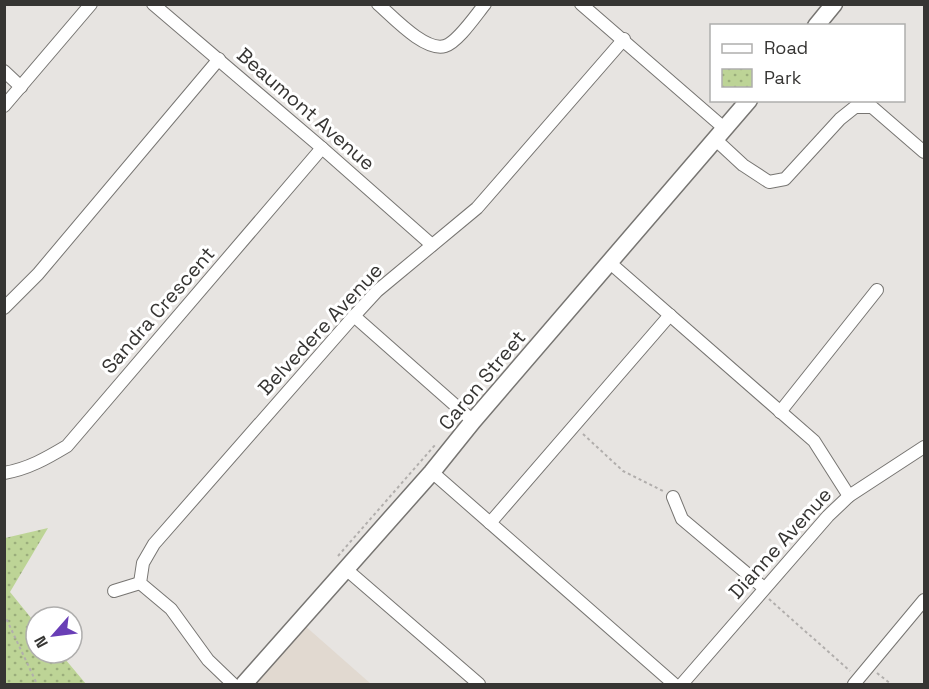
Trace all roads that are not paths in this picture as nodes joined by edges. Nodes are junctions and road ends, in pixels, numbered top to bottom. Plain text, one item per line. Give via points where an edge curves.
1 (91, 4) edge
2 (153, 4) edge
3 (378, 4) edge
4 (485, 4) edge
5 (581, 4) edge
6 (834, 4) edge
7 (818, 24) edge
8 (624, 39) junction
9 (219, 59) junction
10 (4, 71) edge
11 (21, 87) junction
12 (747, 102) edge
13 (4, 106) edge
14 (720, 134) junction
15 (322, 148) junction
16 (924, 152) edge
17 (432, 245) junction
18 (609, 262) junction
19 (877, 290) dead end
20 (4, 308) edge
21 (670, 315) junction
22 (354, 316) junction
23 (780, 411) junction
24 (473, 421) junction
25 (923, 450) edge
26 (432, 472) junction
27 (4, 473) edge
28 (849, 496) junction
29 (673, 497) road end
30 (490, 523) junction
31 (347, 570) junction
32 (140, 583) junction
33 (762, 590) junction
34 (114, 591) dead end
35 (924, 600) edge
36 (856, 682) edge
37 (234, 684) edge
38 (244, 684) edge
39 (479, 684) edge
40 (674, 684) edge
41 (682, 684) edge

1 - 11 street
2 - 9 street, Beaumont Avenue
3 - 4 street via 415,35 437,46 455,39
5 - 8 street
6 - 7 street
8 - 14 street
8 - 17 street, Belvedere Avenue via 477,208
9 - 15 street, Beaumont Avenue
9 - 20 street via 38,274
10 - 11 street
11 - 13 street
12 - 14 street, Caron Street
14 - 16 street via 743,165 769,182 785,179 855,107 872,107
14 - 18 street, Caron Street
15 - 17 street, Beaumont Avenue
15 - 27 street, Sandra Crescent via 67,446 41,461
17 - 22 street, Belvedere Avenue via 377,291
18 - 21 street
18 - 24 street, Caron Street
19 - 23 street
21 - 23 street
21 - 30 street
22 - 24 street
22 - 32 street, Belvedere Avenue via 154,544 143,563
23 - 28 street via 814,441
24 - 26 street, Caron Street
25 - 28 street, Dianne Avenue
26 - 30 street
26 - 31 street, Caron Street
28 - 33 street, Dianne Avenue
29 - 33 street via 682,519
30 - 40 street
31 - 38 street, Caron Street
31 - 39 street
32 - 34 street
32 - 37 street via 171,609 208,660
33 - 41 street, Dianne Avenue
35 - 36 street

